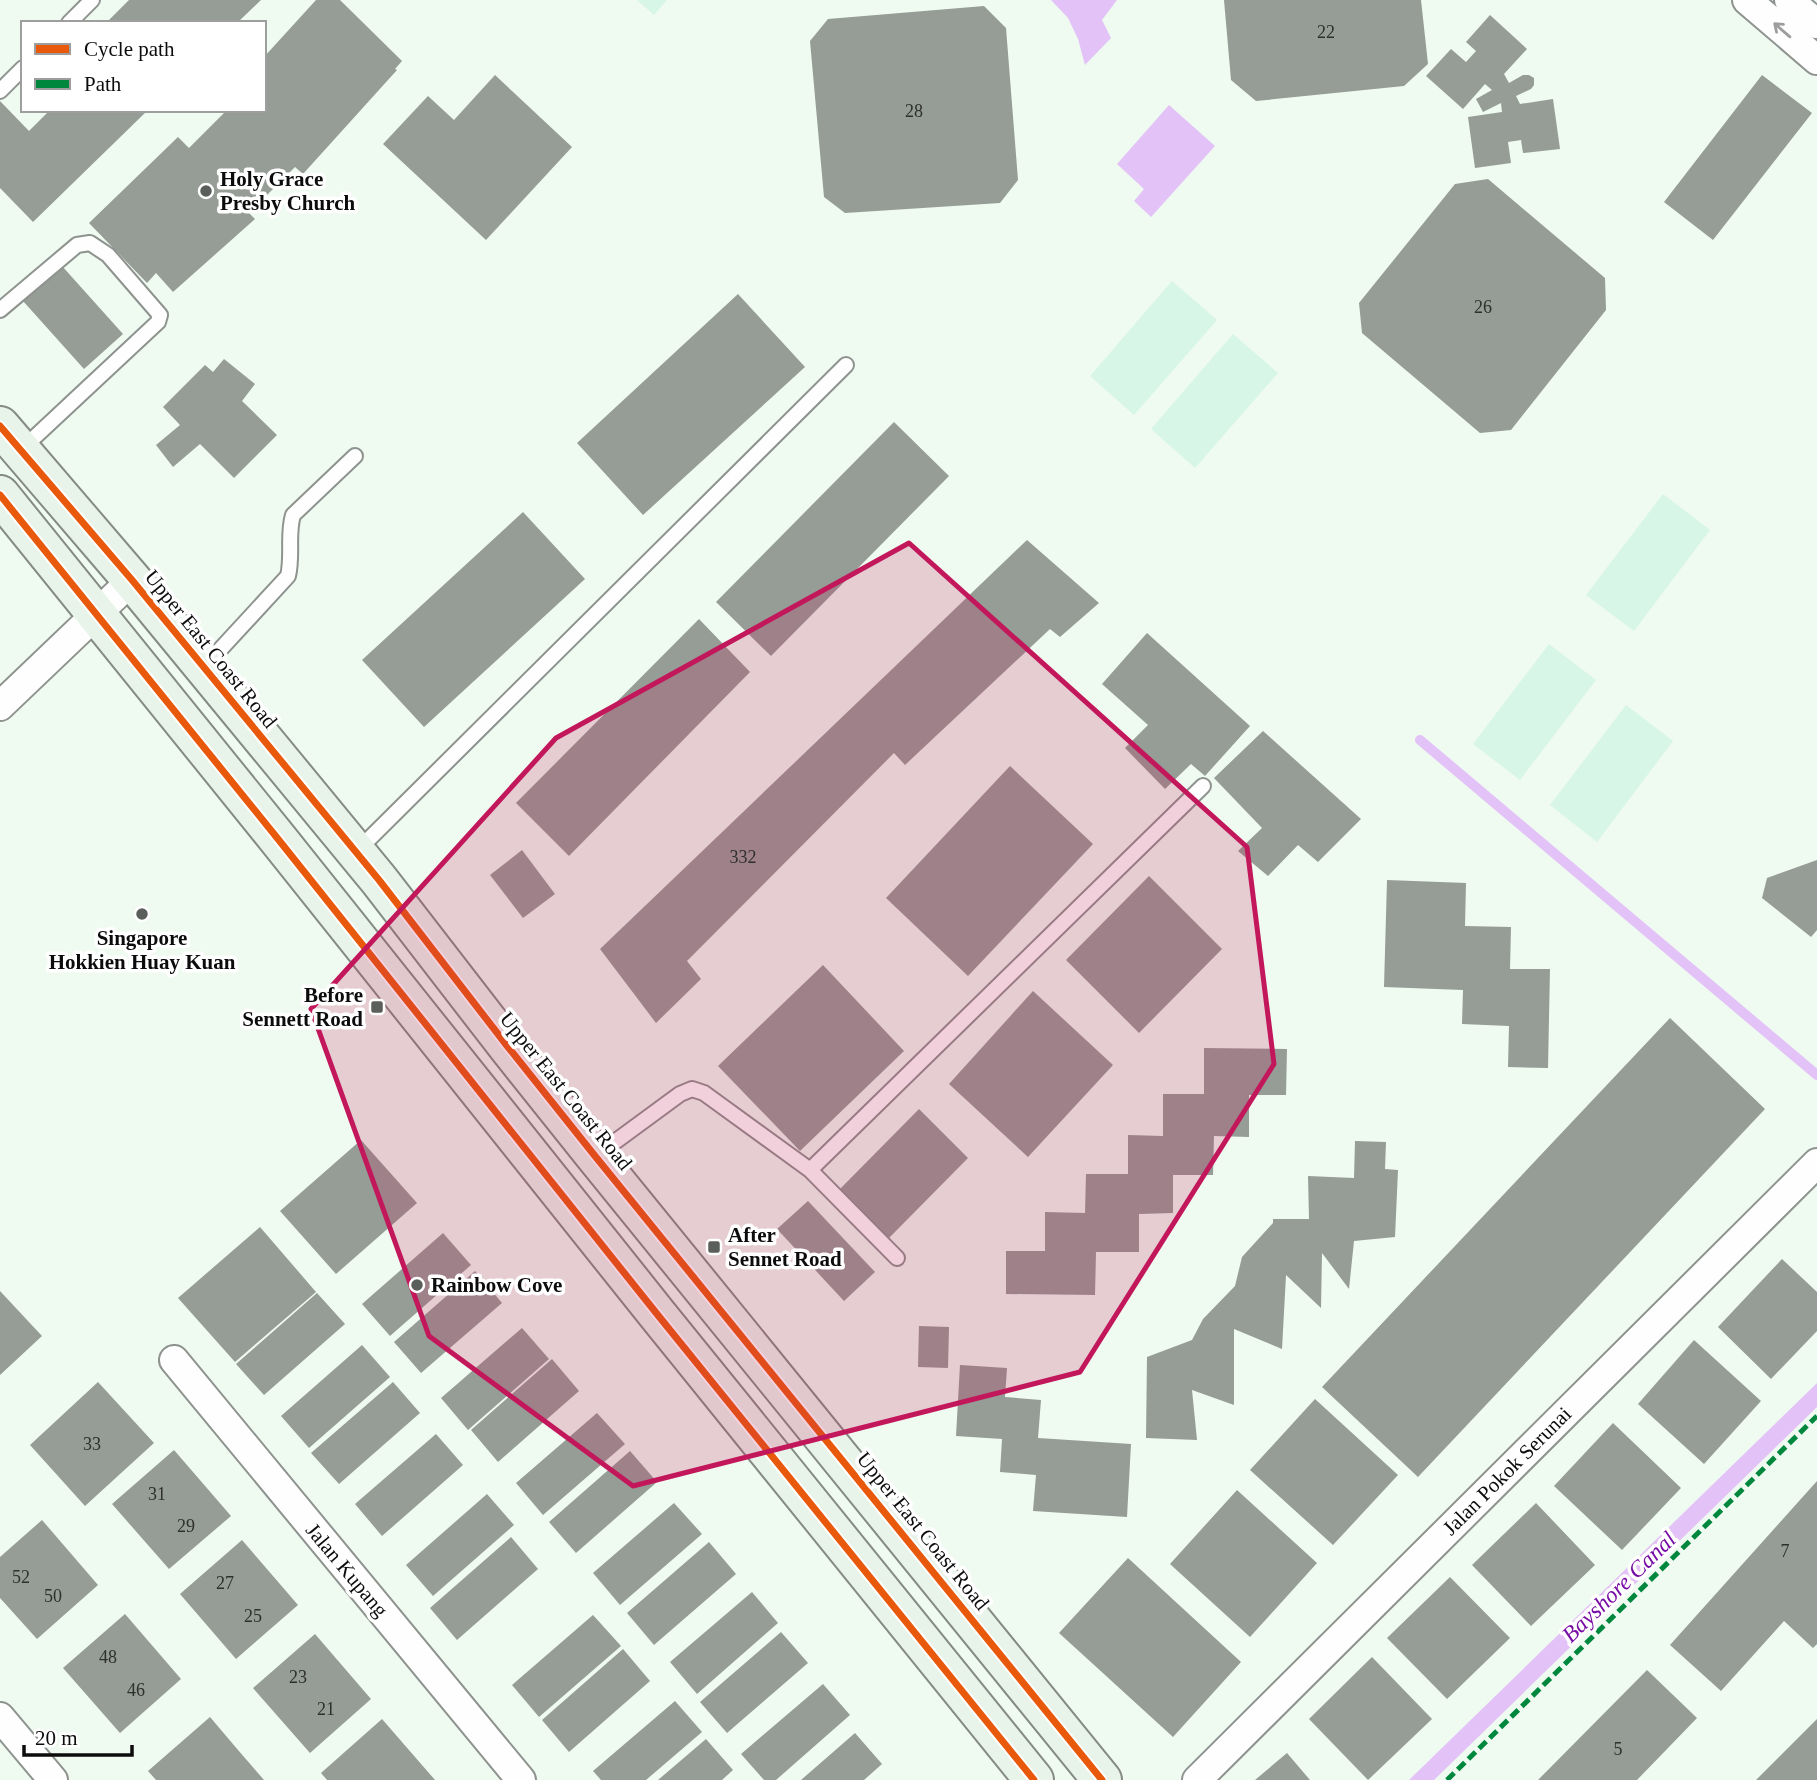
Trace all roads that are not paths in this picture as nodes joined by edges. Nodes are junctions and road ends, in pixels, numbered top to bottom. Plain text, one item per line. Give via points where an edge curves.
1 (92, 0) edge
2 (1747, 0) edge
3 (1789, 0) edge
4 (71, 21) edge
5 (1817, 24) edge
6 (1817, 60) edge
7 (21, 70) edge
8 (0, 91) edge
9 (0, 310) edge
10 (846, 365) dead end
11 (10, 438) edge
12 (355, 456) dead end
13 (0, 495) edge
14 (132, 580) junction
15 (97, 613) junction
16 (204, 667) junction
17 (0, 706) edge
18 (1203, 786) dead end
19 (356, 852) junction
20 (595, 1157) junction
21 (1817, 1163) edge
22 (810, 1170) junction
23 (897, 1258) dead end
24 (174, 1360) dead end
25 (0, 1717) edge
26 (53, 1780) edge
27 (521, 1780) edge
28 (1034, 1780) edge
29 (1102, 1780) edge
30 (1197, 1780) edge

1 - 4 lane
6 -> 2 street
3 - 5 street
7 - 8 lane
9 - 11 lane via 78,245 90,243 108,255 160,315 158,322
10 - 19 lane
11 - 14 main road, Upper East Coast Road
12 - 16 lane via 293,515 288,576
13 - 15 main road
14 - 15 street
14 - 16 main road, Upper East Coast Road
15 - 17 street
15 - 28 main road
16 - 19 main road, Upper East Coast Road
18 - 22 lane
19 - 20 main road, Upper East Coast Road
20 - 22 lane via 692,1089
20 - 29 main road, Upper East Coast Road
21 - 30 street, Jalan Pokok Serunai
22 - 23 lane
24 - 27 street, Jalan Kupang
25 - 26 street

